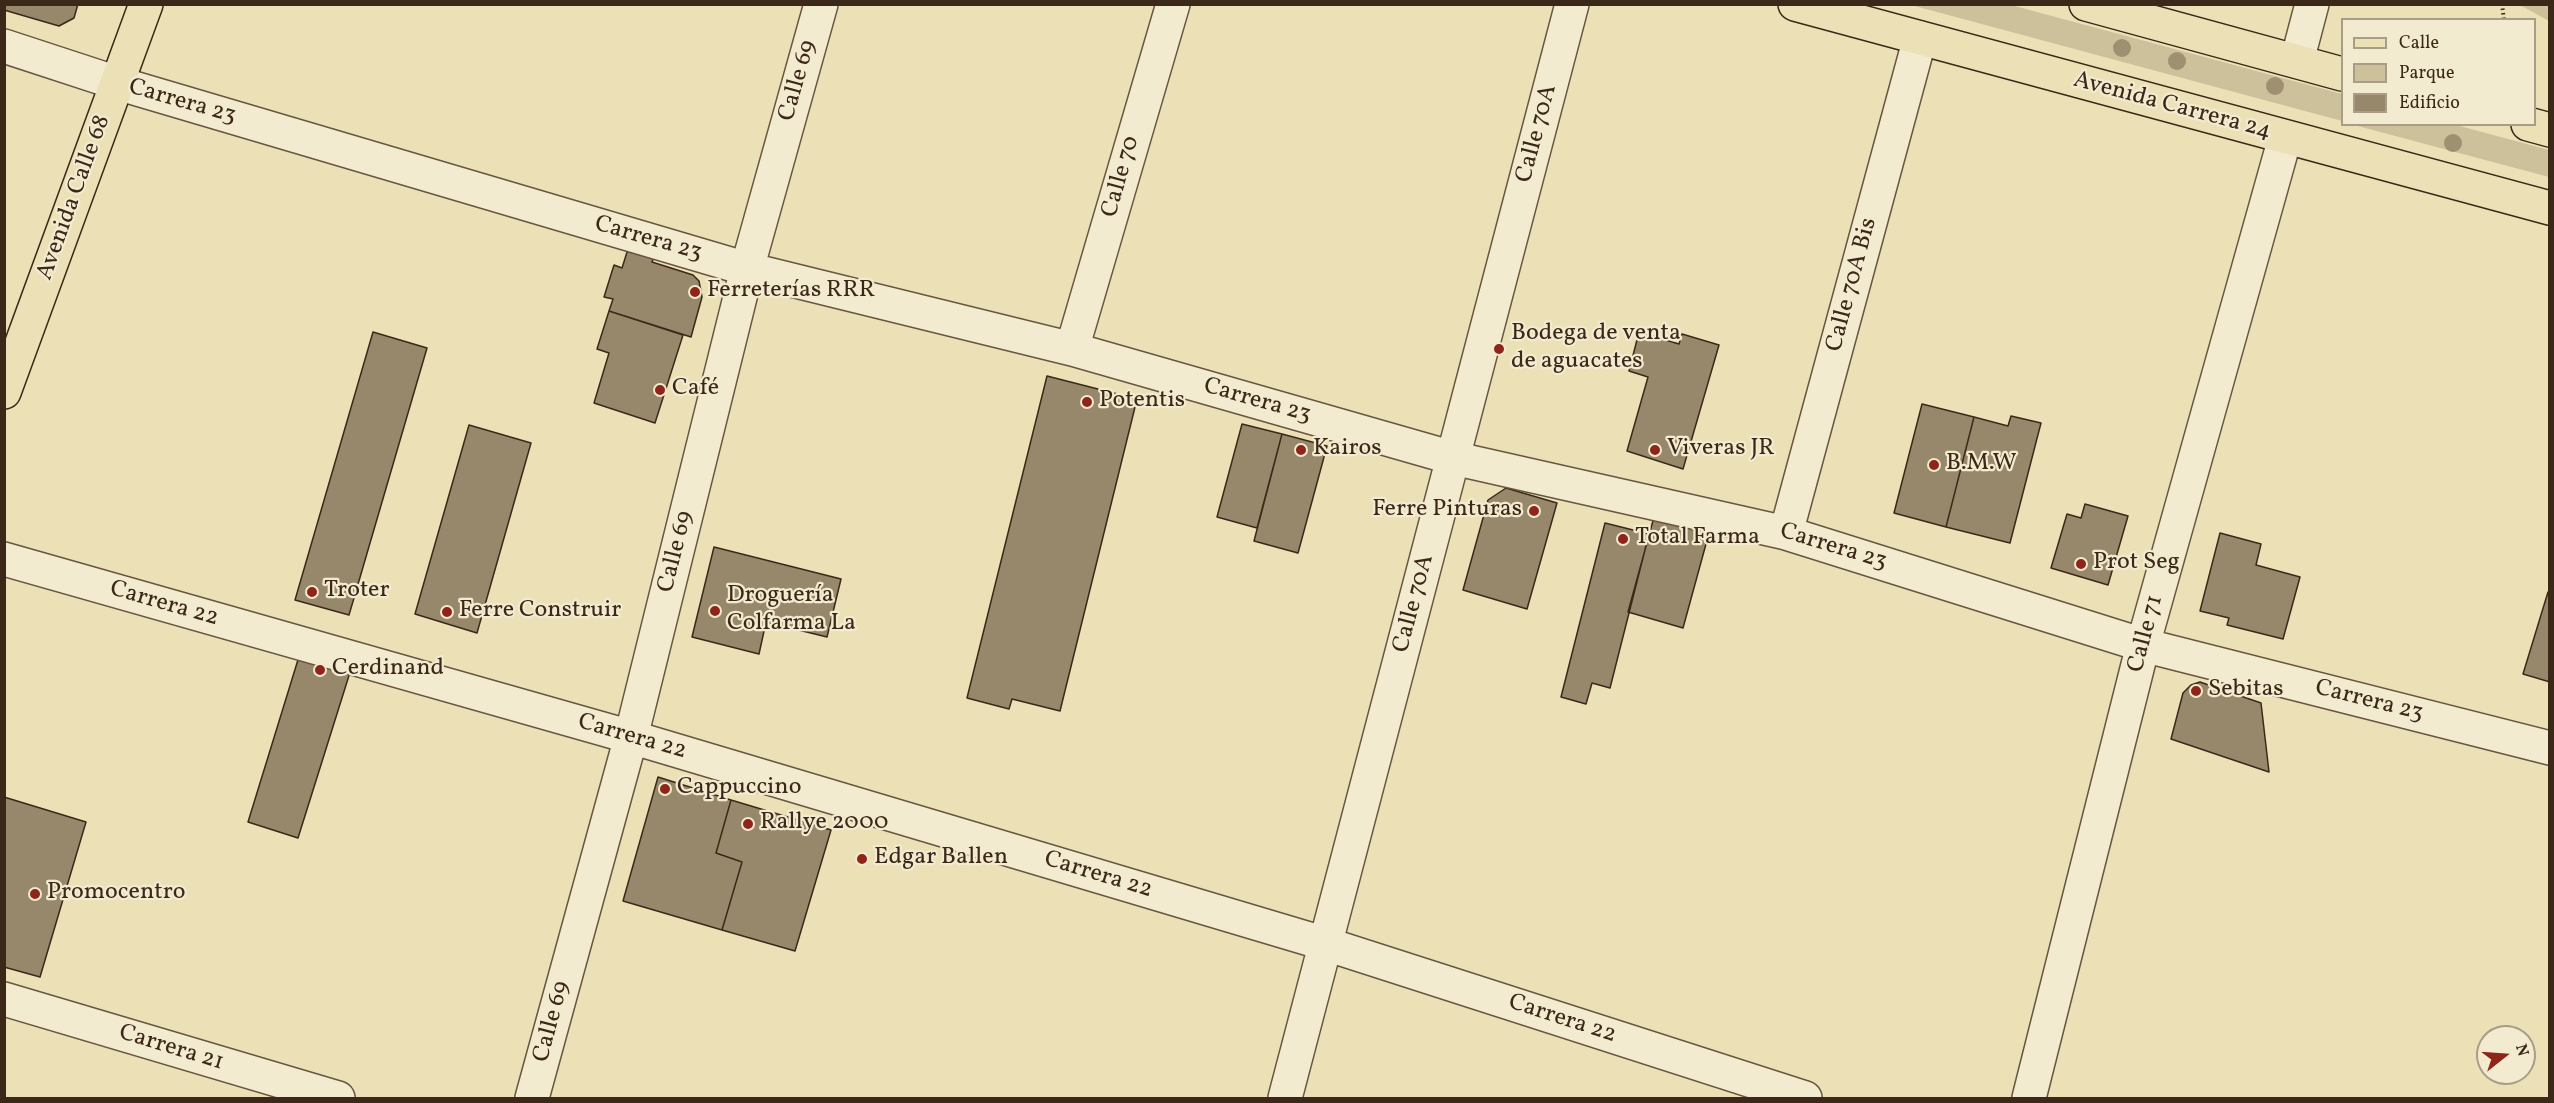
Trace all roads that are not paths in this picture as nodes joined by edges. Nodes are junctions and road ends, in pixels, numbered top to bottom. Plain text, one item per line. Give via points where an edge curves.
1 (146, 4) edge
2 (821, 4) edge
3 (1173, 4) edge
4 (1572, 4) edge
5 (1795, 4) edge
6 (2086, 4) edge
7 (2312, 4) edge
8 (1920, 38) junction
9 (4, 46) edge
10 (2297, 61) junction
11 (2341, 73) edge
12 (117, 83) junction
13 (2535, 126) edge
14 (2550, 130) edge
15 (2285, 138) junction
16 (2550, 208) edge
17 (747, 269) junction
18 (1072, 349) junction
19 (4, 392) edge
20 (1453, 458) junction
21 (1785, 533) junction
22 (4, 559) edge
23 (2143, 645) junction
24 (631, 737) junction
25 (2550, 748) edge
26 (1326, 944) junction
27 (4, 999) edge
28 (338, 1098) edge
29 (532, 1098) edge
30 (1285, 1098) edge
31 (1805, 1098) edge
32 (2029, 1098) edge

1 - 12 main road, Avenida Calle 68
2 - 17 street, Calle 69
3 - 18 street, Calle 70
4 - 20 street, Calle 70A
5 - 8 main road, Avenida Carrera 24
6 - 10 main road
7 - 10 street
8 - 15 main road, Avenida Carrera 24
8 - 21 street, Calle 70A Bis
9 - 12 street, Carrera 23
10 - 11 main road
12 - 17 street, Carrera 23
12 - 19 main road, Avenida Calle 68
13 - 14 main road
15 - 16 main road, Avenida Carrera 24
15 - 23 street, Calle 71
17 - 18 street, Carrera 23
17 - 24 street, Calle 69
18 - 20 street, Carrera 23
20 - 21 street, Carrera 23
20 - 26 street, Calle 70A
21 - 23 street, Carrera 23
22 - 24 street, Carrera 22
23 - 25 street, Carrera 23
23 - 32 street, Calle 71
24 - 26 street, Carrera 22
24 - 29 street, Calle 69
26 - 30 street, Calle 70A
26 - 31 street, Carrera 22
27 - 28 street, Carrera 21

